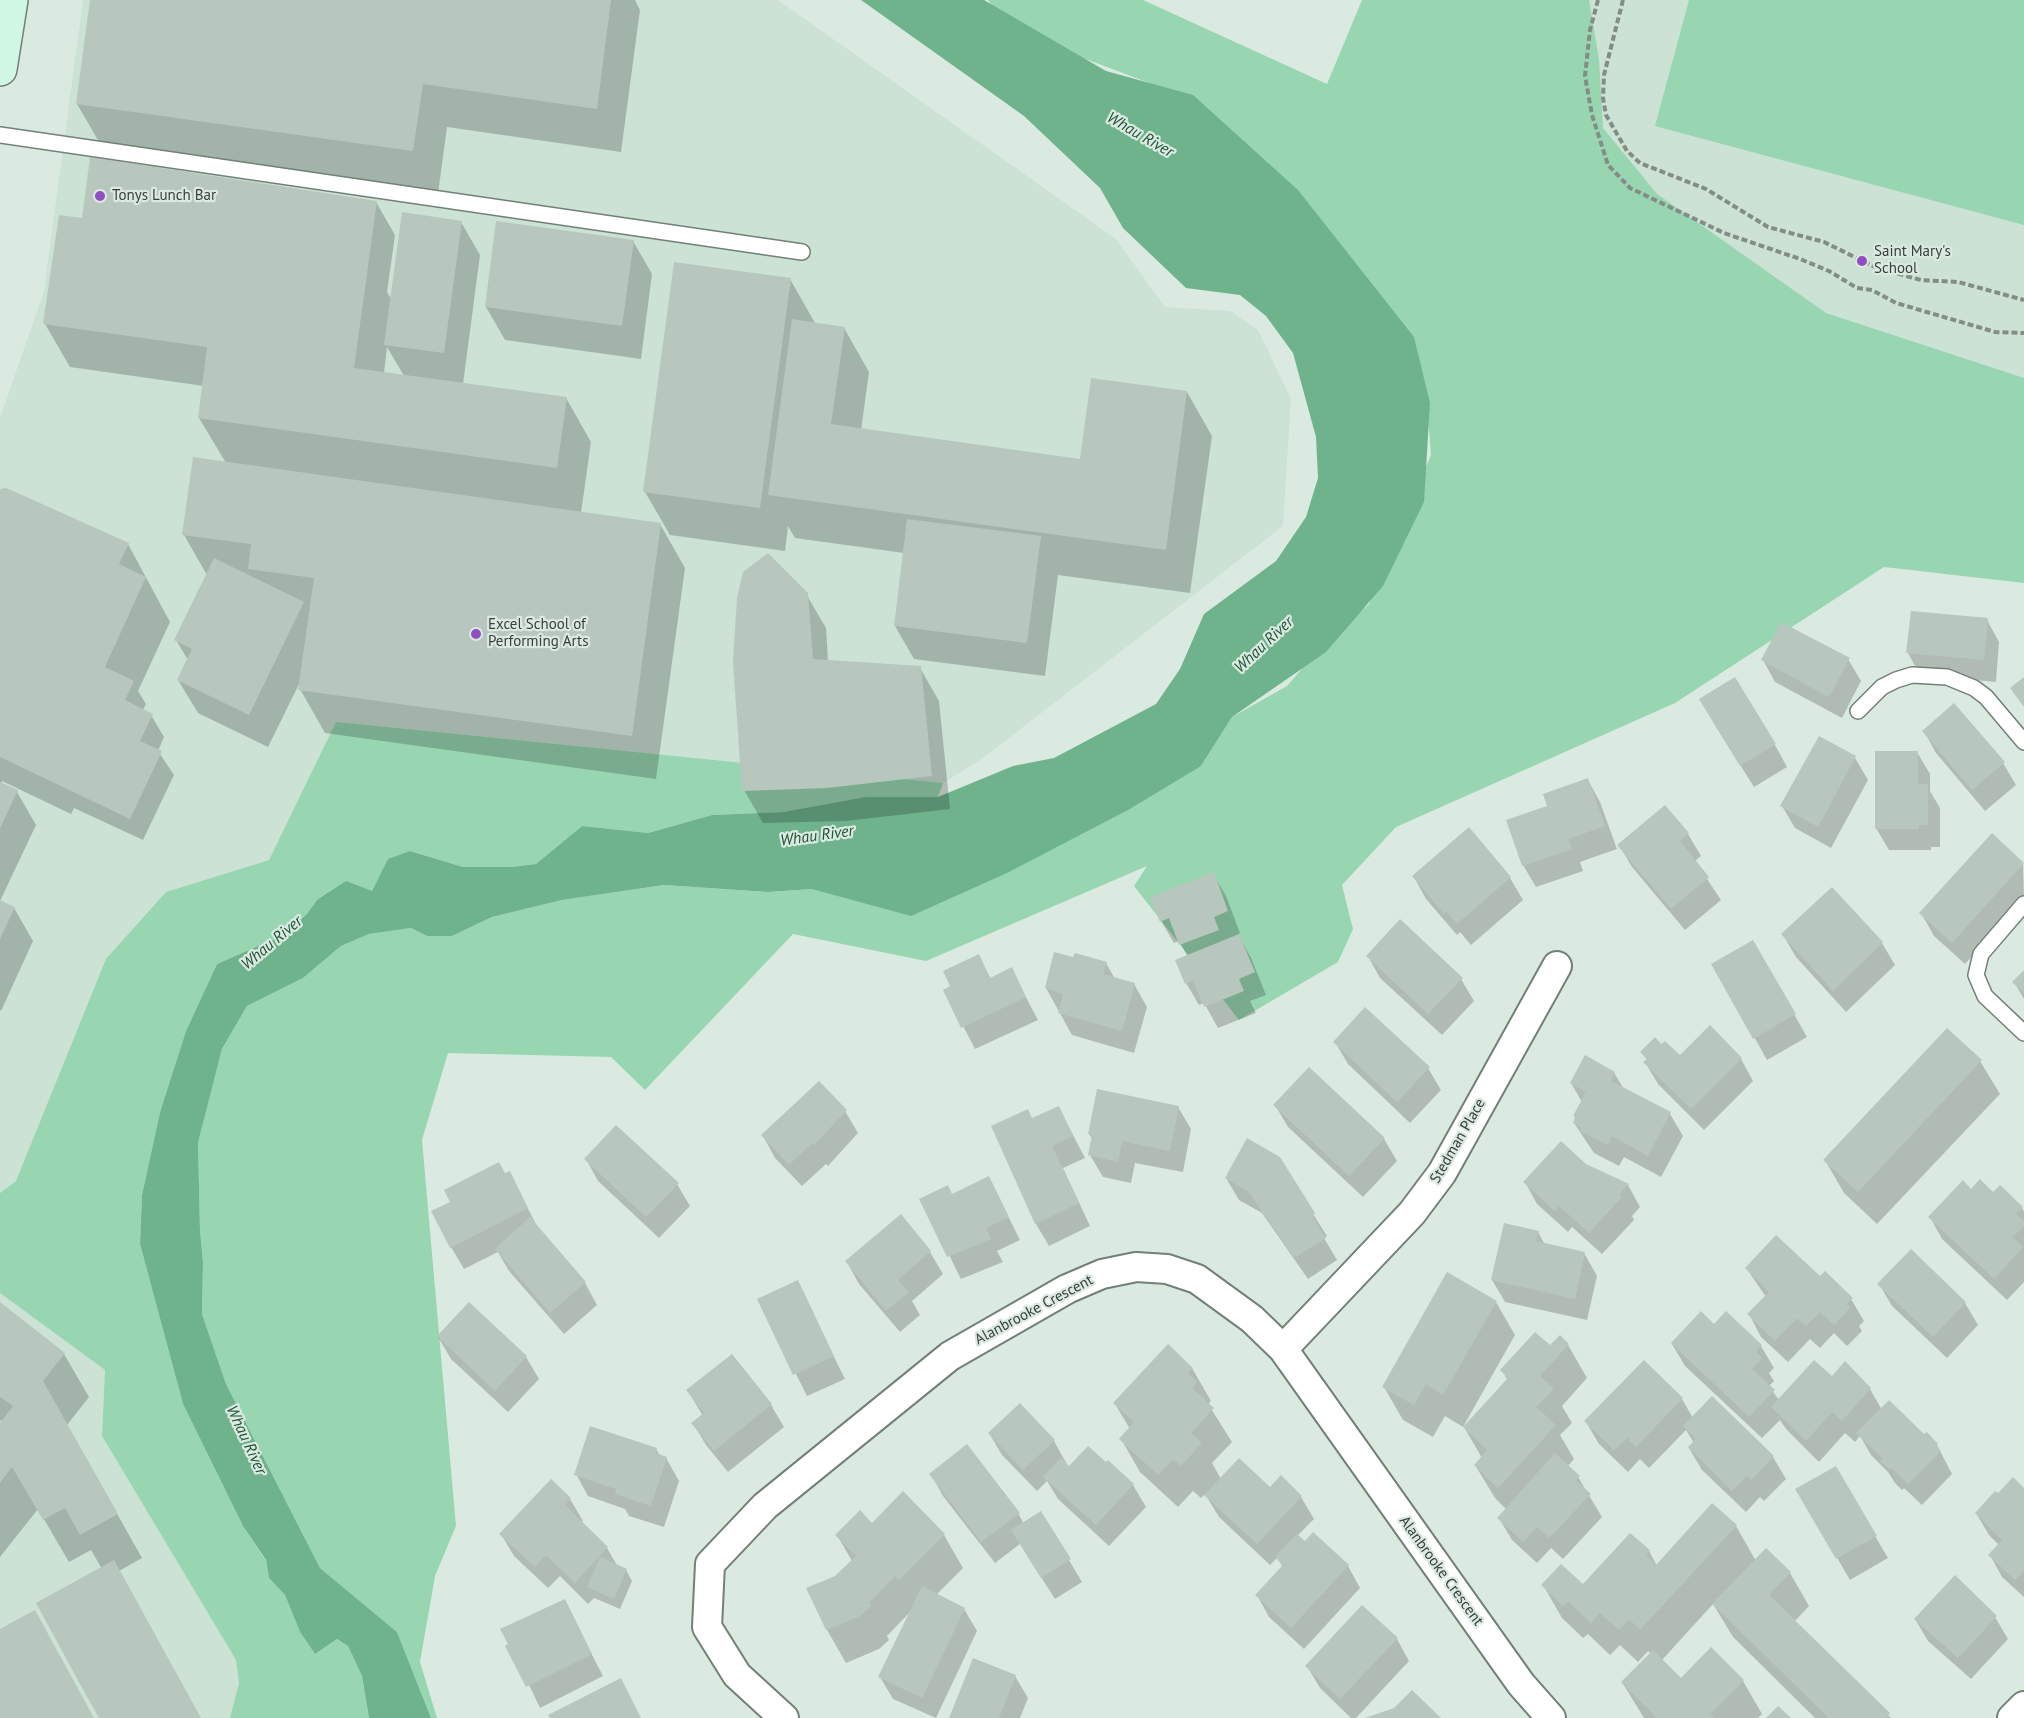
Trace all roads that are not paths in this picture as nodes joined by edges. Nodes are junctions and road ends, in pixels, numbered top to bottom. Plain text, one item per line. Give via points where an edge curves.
1 (10, 0) edge
2 (0, 69) edge
3 (0, 135) edge
4 (802, 252) dead end
5 (1858, 711) dead end
6 (2024, 741) edge
7 (2024, 904) edge
8 (1557, 966) dead end
9 (2024, 1033) edge
10 (1283, 1349) junction
11 (2024, 1706) edge
12 (784, 1718) edge
13 (1551, 1718) edge
14 (2012, 1718) edge

1 - 2 main road
3 - 4 lane
5 - 6 lane via 1875,693 1896,680 1912,675 1947,677 1986,697
7 - 9 lane via 1981,954 1976,975 1984,996
8 - 10 street, Stedman Place via 1442,1173 1412,1214
10 - 12 street, Alanbrooke Crescent via 1252,1319 1197,1279 1167,1269 1136,1267 1102,1274 1067,1289 950,1356 765,1506 710,1564 707,1627 737,1675
10 - 13 street, Alanbrooke Crescent via 1521,1684
11 - 14 street

